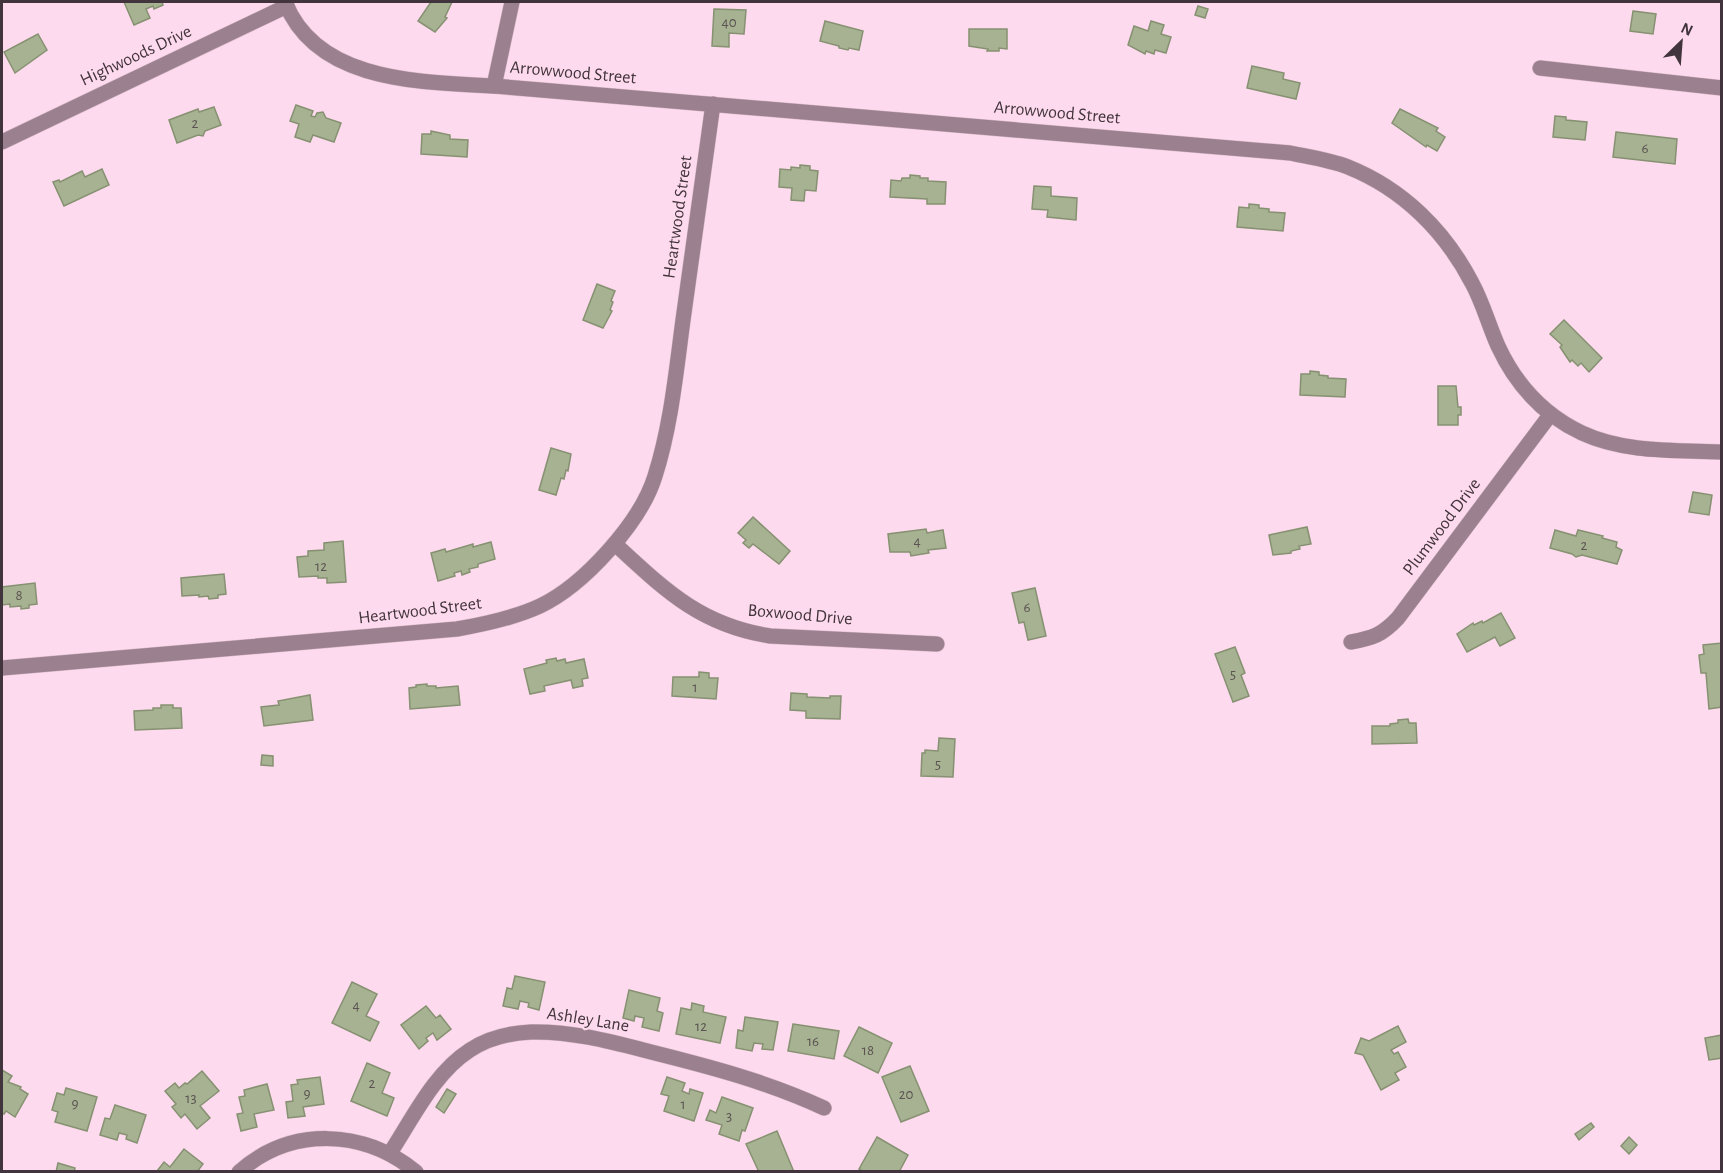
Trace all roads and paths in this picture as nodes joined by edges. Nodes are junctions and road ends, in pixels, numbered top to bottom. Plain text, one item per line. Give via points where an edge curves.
1 (512, 2) edge
2 (286, 4) edge
3 (1540, 69) dead end
4 (494, 86) junction
5 (1722, 88) edge
6 (713, 104) junction
7 (2, 142) edge
8 (1550, 415) junction
9 (1722, 452) edge
10 (615, 544) junction
11 (1352, 642) dead end
12 (937, 644) dead end
13 (2, 668) edge
14 (824, 1108) dead end
15 (390, 1153) junction
16 (239, 1172) edge
17 (416, 1172) edge

1 - 4 street
2 - 4 street, Arrowwood Street via 310,38 327,53 349,64 378,75 414,81
2 - 7 street, Highwoods Drive
3 - 5 street
4 - 6 street, Arrowwood Street
6 - 8 street, Arrowwood Street via 1290,153 1347,167 1398,195 1441,234 1473,284 1508,365
6 - 10 street, Heartwood Street via 661,456 645,498
8 - 9 street, Arrowwood Street via 1583,434 1616,445
8 - 11 street, Plumwood Drive via 1398,618 1372,638
10 - 12 street, Boxwood Drive via 685,604 748,632
10 - 13 street, Heartwood Street via 584,574 542,605 488,623 457,629
14 - 15 street, Ashley Lane via 788,1091 701,1064 605,1040 530,1032 501,1036 470,1050 444,1072
15 - 16 street via 347,1139 316,1138 272,1150
15 - 17 street

